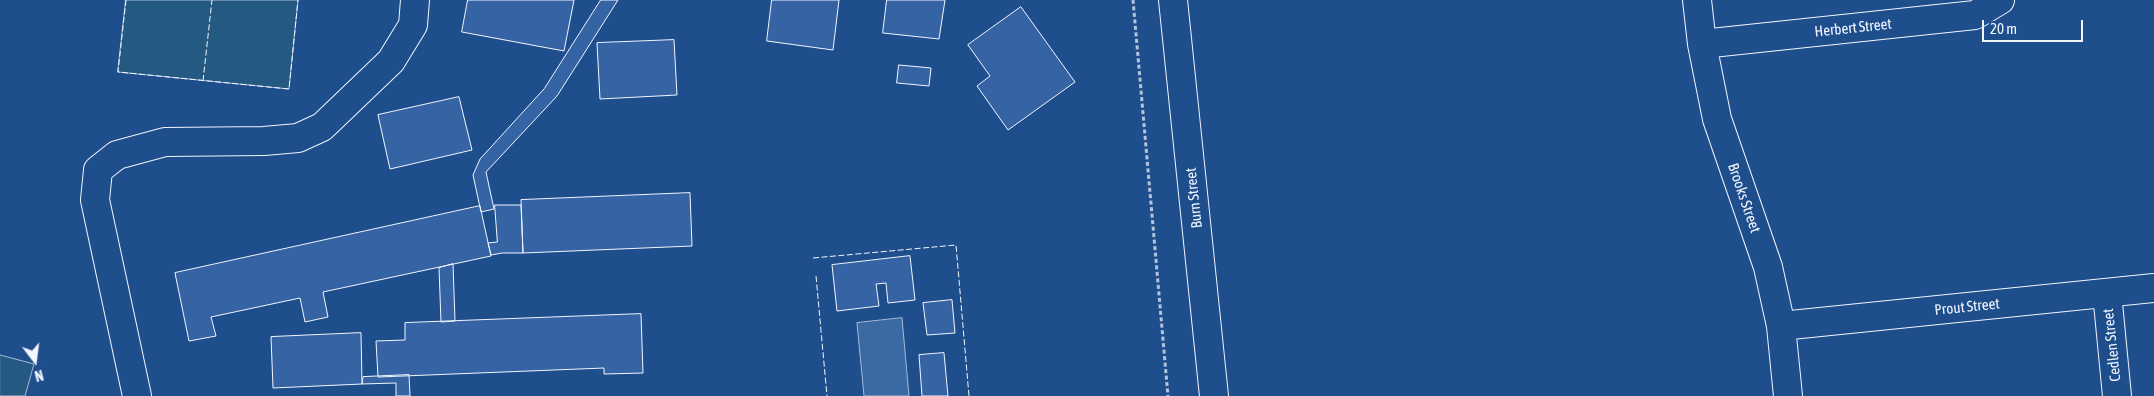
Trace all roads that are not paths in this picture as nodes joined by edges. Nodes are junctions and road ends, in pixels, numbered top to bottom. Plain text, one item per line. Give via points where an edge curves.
1 (415, 0) edge
2 (1173, 0) edge
3 (1697, 0) edge
4 (2000, 0) edge
5 (1702, 44) junction
6 (2154, 288) edge
7 (2107, 293) junction
8 (1781, 326) junction
9 (137, 396) edge
10 (1214, 396) edge
11 (1788, 396) edge
12 (2117, 396) edge

1 - 9 street via 413,25 391,61 322,126 298,138 165,142 117,155 98,170 95,200
2 - 10 street, Burn Street
3 - 5 street, Brooks Street
4 - 5 street, Herbert Street via 1975,14
5 - 8 street, Brooks Street via 1717,119 1768,267
6 - 7 street, Prout Street
7 - 8 street, Prout Street
7 - 12 street, Cedlen Street
8 - 11 street, Brooks Street

